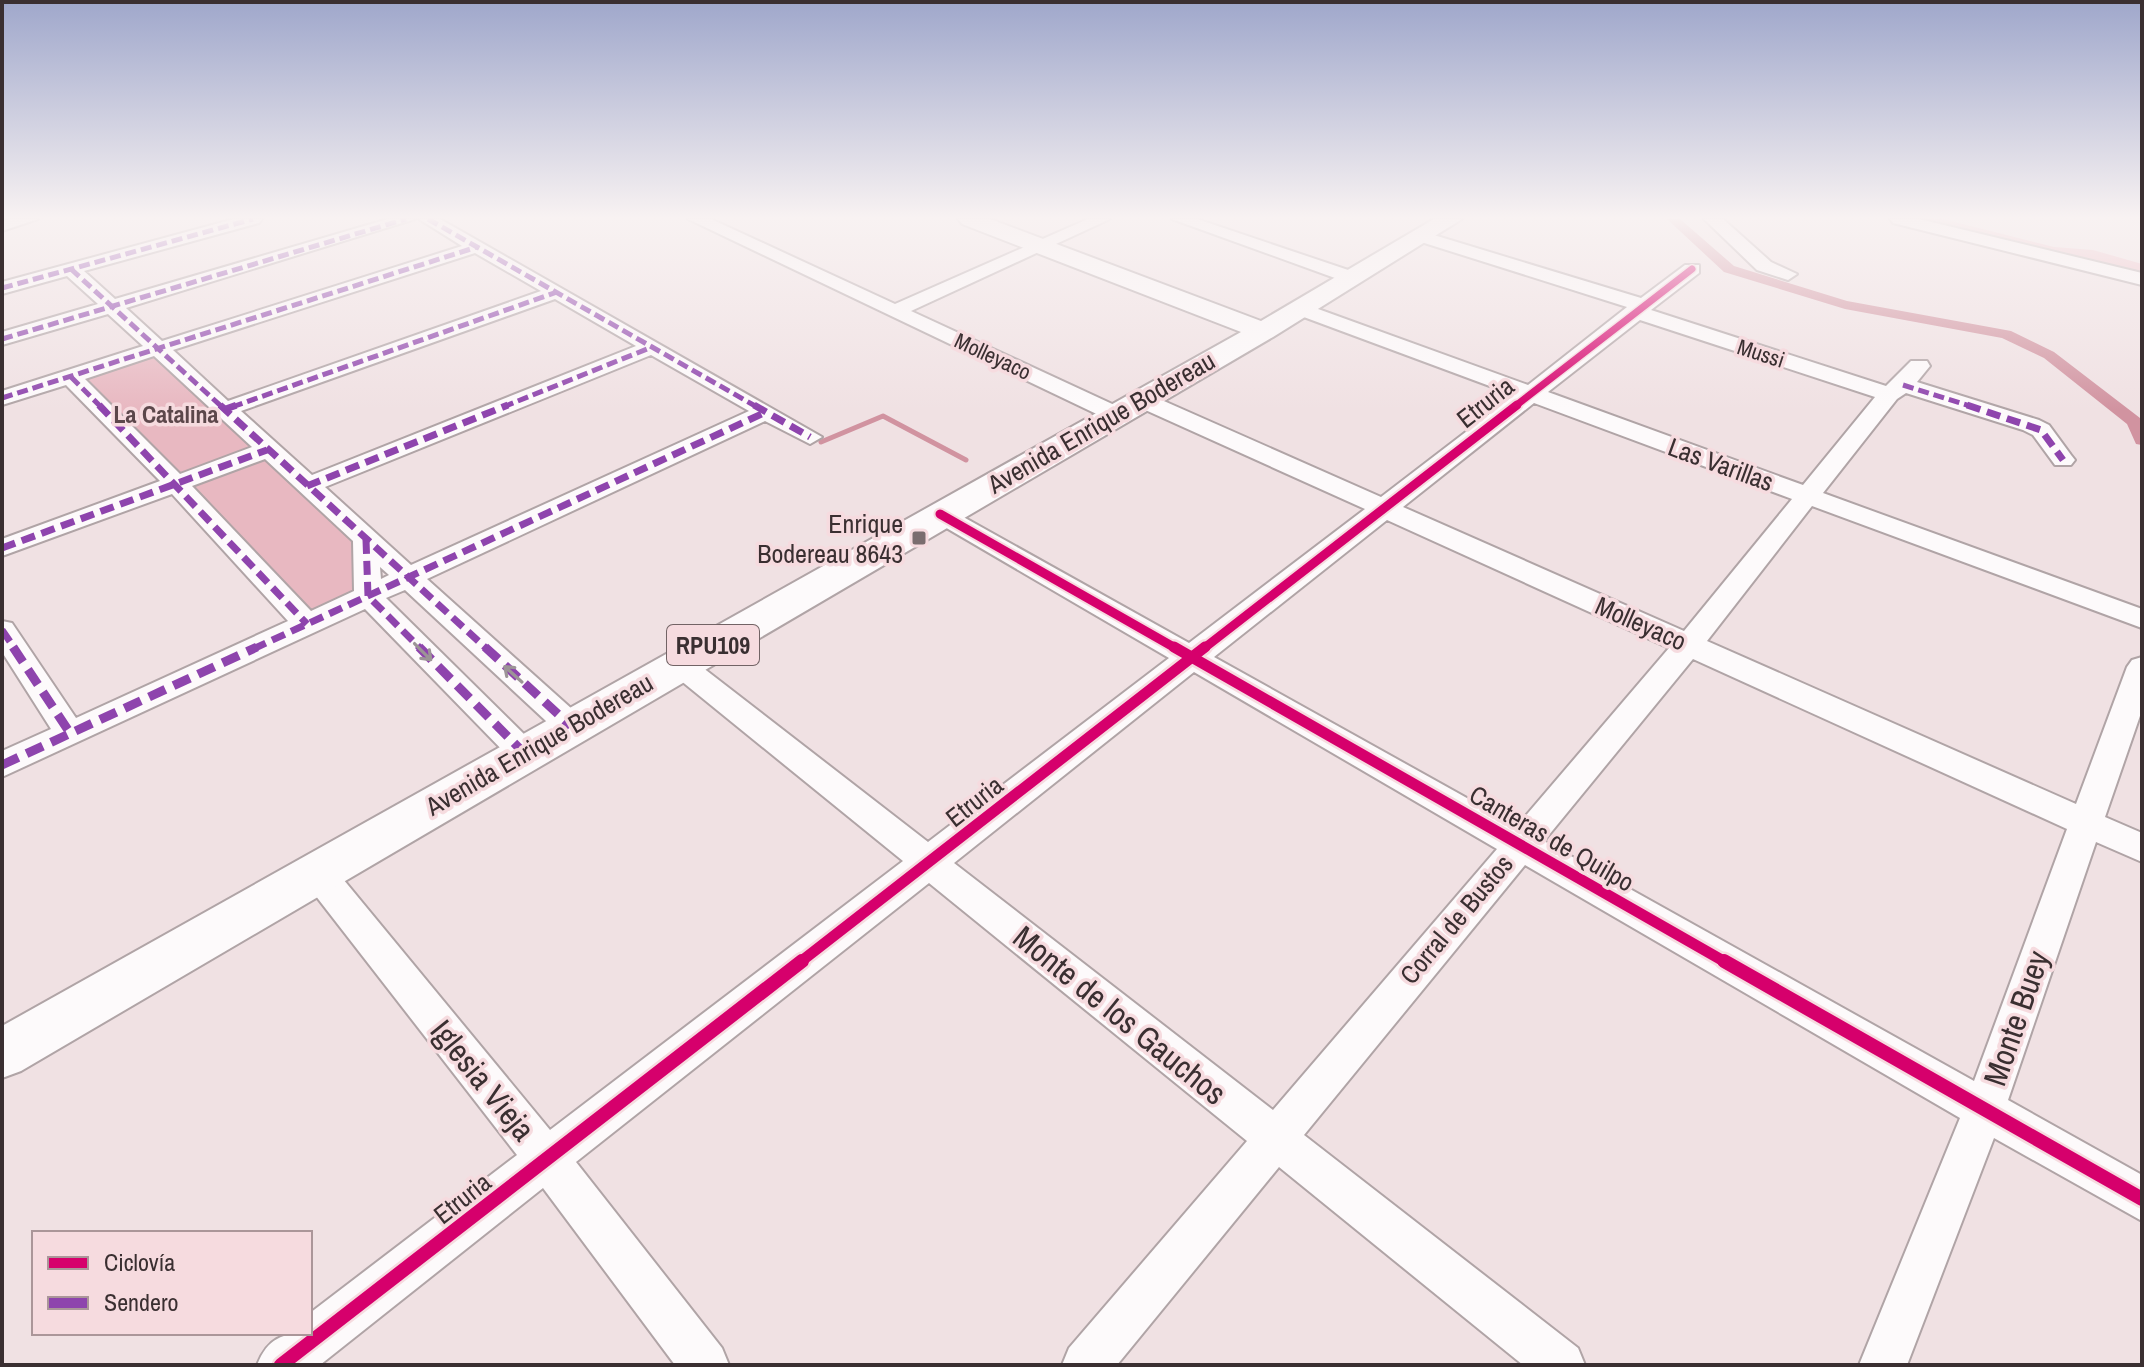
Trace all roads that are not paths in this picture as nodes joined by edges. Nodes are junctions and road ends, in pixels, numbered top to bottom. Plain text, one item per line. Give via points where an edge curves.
1 (85, 283) edge
2 (191, 283) edge
3 (364, 283) edge
4 (541, 283) edge
5 (837, 283) edge
6 (958, 283) edge
7 (1137, 283) edge
8 (1345, 283) edge
9 (1575, 283) edge
10 (1673, 283) edge
11 (557, 292) junction
12 (110, 307) junction
13 (1638, 308) junction
14 (1300, 309) junction
15 (897, 310) junction
16 (1263, 331) junction
17 (2, 339) edge
18 (652, 347) junction
19 (156, 349) junction
20 (71, 377) junction
21 (1904, 382) junction
22 (1531, 394) junction
23 (2, 398) edge
24 (1128, 406) junction
25 (223, 410) junction
26 (766, 412) junction
27 (810, 437) dead end
28 (267, 450) junction
29 (2063, 460) dead end
30 (176, 483) junction
31 (307, 486) junction
32 (1807, 496) junction
33 (1385, 507) junction
34 (940, 514) junction
35 (366, 540) junction
36 (2, 548) edge
37 (407, 578) junction
38 (368, 596) junction
39 (2142, 619) edge
40 (307, 624) junction
41 (2, 630) edge
42 (1689, 644) junction
43 (1193, 656) junction
44 (679, 664) junction
45 (2142, 667) edge
46 (571, 726) junction
47 (70, 733) junction
48 (524, 753) junction
49 (2, 765) edge
50 (2085, 822) junction
51 (1519, 844) junction
52 (2142, 848) edge
53 (930, 863) junction
54 (317, 872) junction
55 (2, 1054) edge
56 (1984, 1109) junction
57 (1274, 1138) junction
58 (548, 1160) junction
59 (2142, 1199) edge
60 (281, 1365) edge
61 (705, 1365) edge
62 (1086, 1365) edge
63 (1561, 1365) edge
64 (1883, 1365) edge

1 - 12 street
2 - 12 street
3 - 19 street
4 - 11 street
5 - 15 street, Molleyaco
6 - 15 street
7 - 16 main road
8 - 14 main road, Avenida Enrique Bodereau / RPU109
9 - 13 street, Mussi
10 - 13 street, Etruria
11 - 18 street
11 - 25 street
12 - 17 street
12 - 19 street
13 - 21 street, Mussi
13 - 22 street, Etruria
14 - 16 main road, Avenida Enrique Bodereau / RPU109
14 - 22 street, Las Varillas
15 - 24 street, Molleyaco
16 - 24 main road, Avenida Enrique Bodereau / RPU109
18 - 26 street
18 - 31 street
19 - 20 street
19 - 25 street
20 - 23 street
20 - 30 street
21 - 29 street, Mussi via 2031,425 2041,430
21 - 32 street, Corral de Bustos
22 - 32 street, Las Varillas
22 - 33 street, Etruria
24 - 33 street, Molleyaco
24 - 34 main road, Avenida Enrique Bodereau / RPU109
25 - 28 street
26 - 27 street
26 - 37 street
28 - 30 street
28 - 31 street
30 - 36 street
30 - 40 street
31 - 35 street
32 - 39 street, Las Varillas
32 - 42 street, Corral de Bustos
33 - 42 street, Molleyaco
33 - 43 street, Etruria
34 - 43 street, Canteras de Quilpo
34 - 44 main road, Avenida Enrique Bodereau / RPU109
35 - 37 street
35 - 38 street
37 - 38 street
46 -> 37 street
38 - 40 street
38 -> 48 street
40 - 47 street
41 - 47 street
42 - 50 street, Molleyaco
42 - 51 street, Corral de Bustos
43 - 51 street, Canteras de Quilpo
43 - 53 street, Etruria
44 - 46 main road, Avenida Enrique Bodereau / RPU109
44 - 53 street, Monte de los Gauchos
45 - 50 street, Monte Buey
46 - 48 main road, Avenida Enrique Bodereau / RPU109
47 - 49 street
48 - 54 main road, Avenida Enrique Bodereau / RPU109
50 - 52 street, Molleyaco
50 - 56 street, Monte Buey
51 - 56 street, Canteras de Quilpo
51 - 57 street, Corral de Bustos
53 - 57 street, Monte de los Gauchos
53 - 58 street, Etruria
54 - 55 main road, Avenida Enrique Bodereau / RPU109
54 - 58 street, Iglesia Vieja
56 - 59 street, Canteras de Quilpo
56 - 64 street, Monte Buey
57 - 62 street, Corral de Bustos
57 - 63 street, Monte de los Gauchos
58 - 60 street, Etruria
58 - 61 street, Iglesia Vieja

